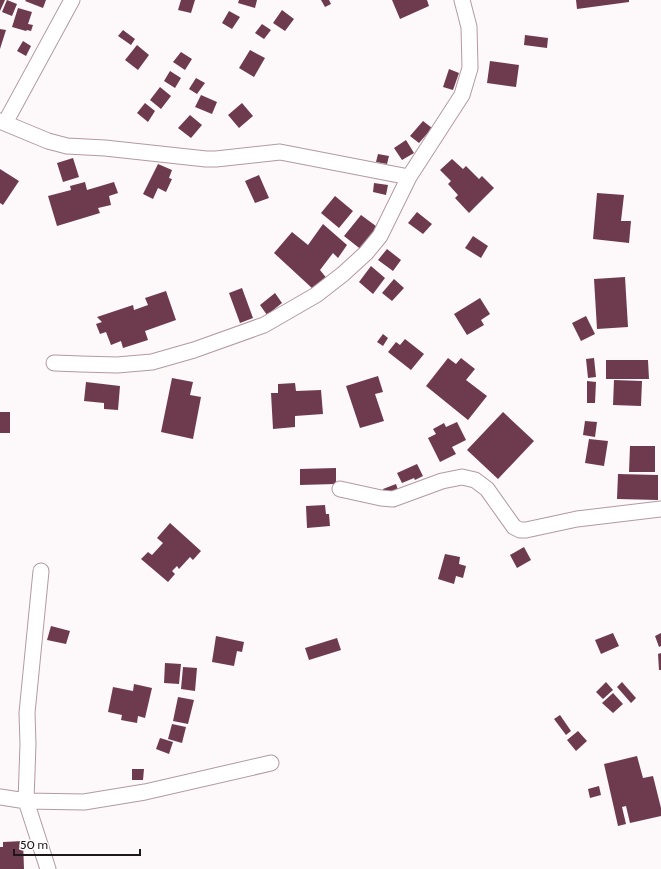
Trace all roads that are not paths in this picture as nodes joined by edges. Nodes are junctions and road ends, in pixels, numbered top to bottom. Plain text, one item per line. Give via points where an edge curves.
1 (72, 0) edge
2 (462, 0) edge
3 (2, 122) edge
4 (409, 177) junction
5 (54, 362) dead end
6 (340, 489) dead end
7 (661, 509) edge
8 (41, 571) dead end
9 (271, 763) dead end
10 (0, 797) edge
11 (26, 802) junction
12 (48, 869) edge

1 - 3 street
2 - 4 street via 469,28 470,68 462,95
3 - 4 street via 67,146 206,159 280,152
4 - 5 street via 380,236 366,254 316,295 264,325 152,362
6 - 7 street via 393,499 442,481 462,477 475,480 487,489 514,527 520,530 577,519
8 - 11 street via 27,713
9 - 11 street via 145,792 84,802
10 - 11 street
11 - 12 street

